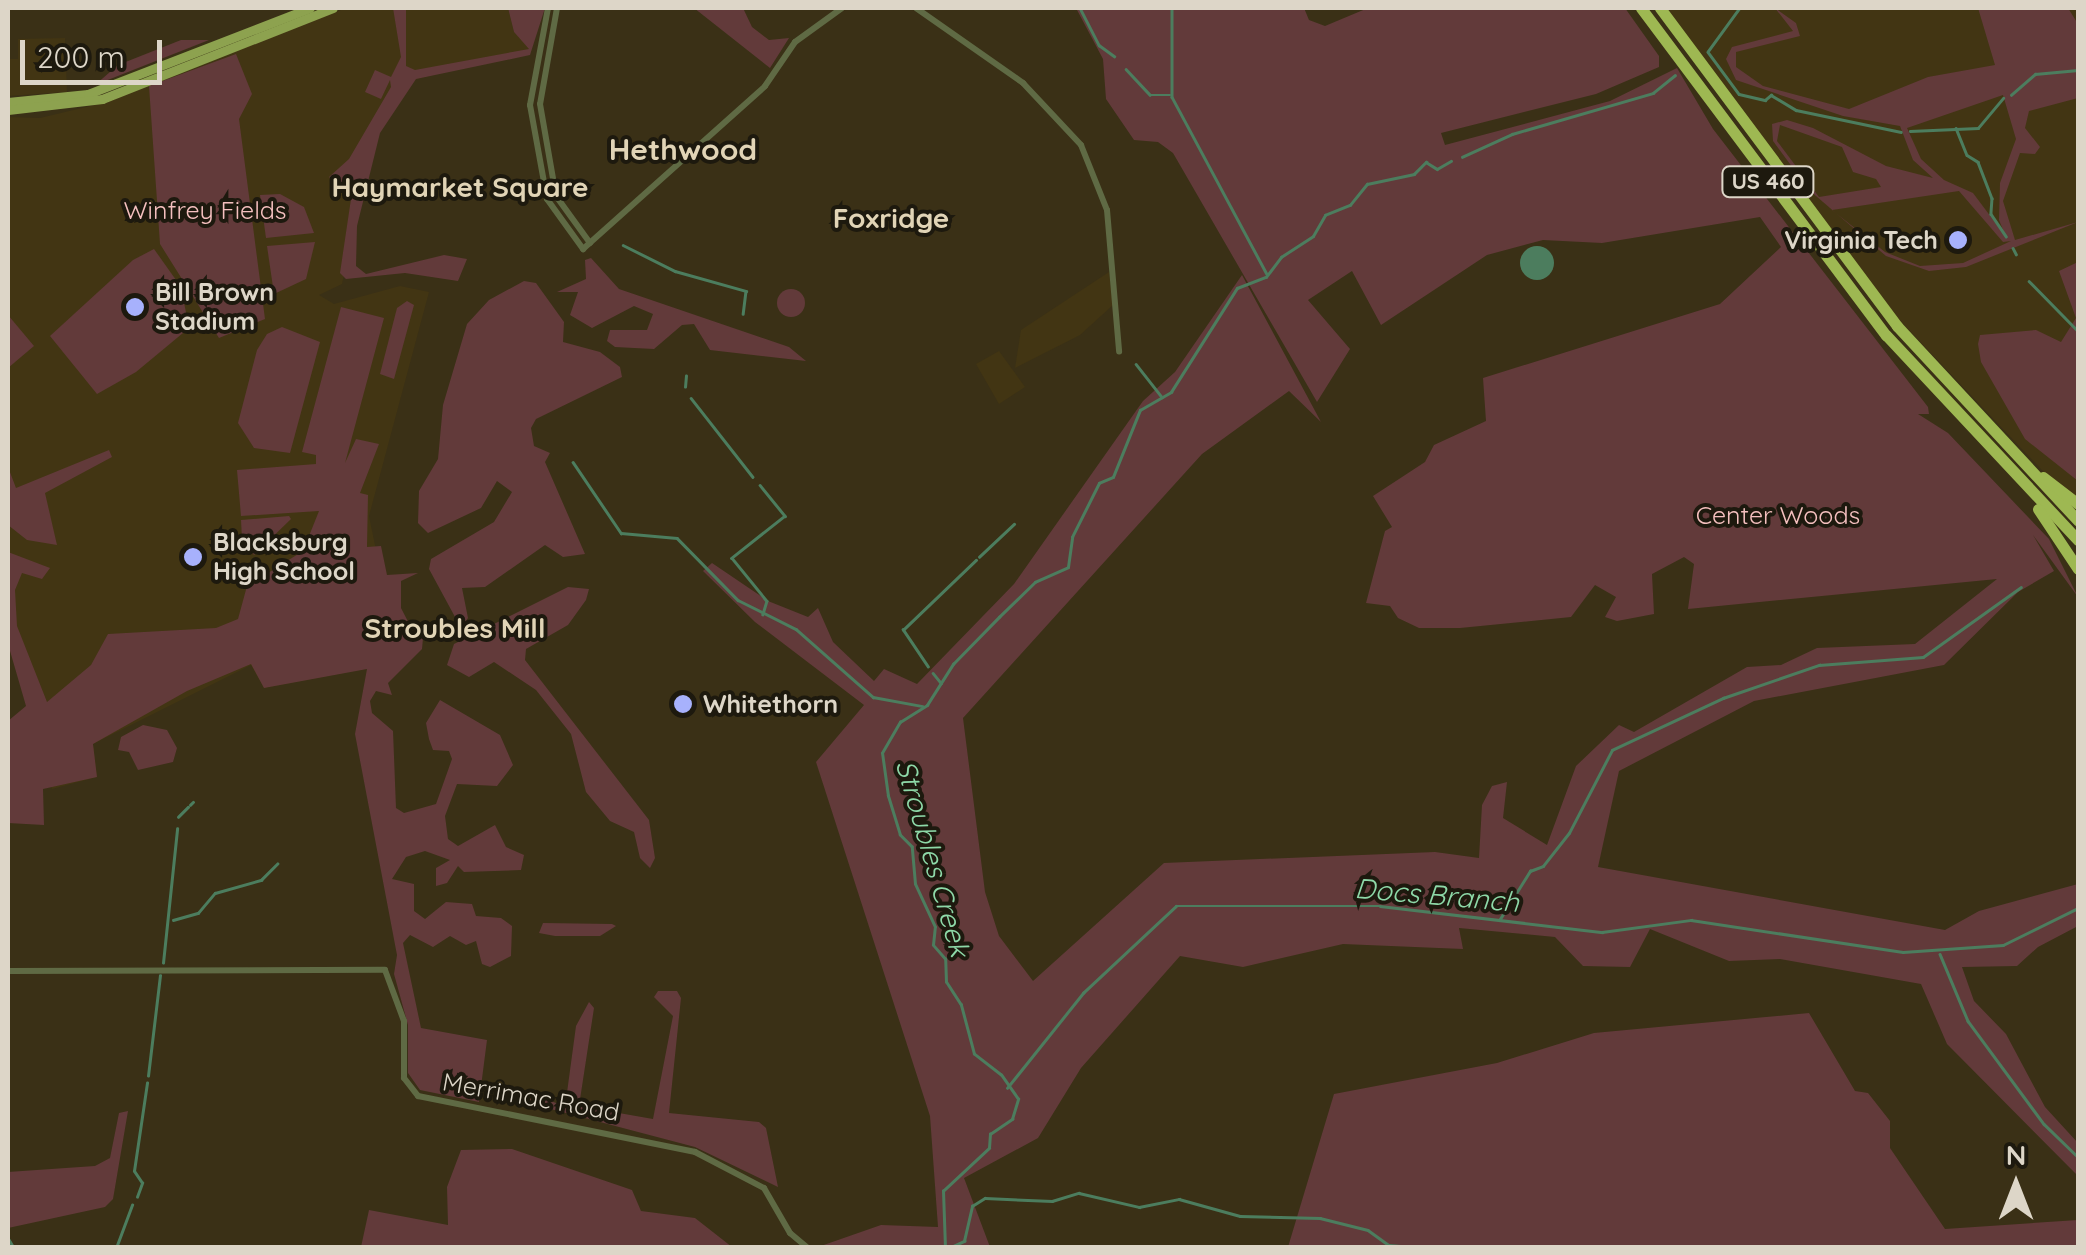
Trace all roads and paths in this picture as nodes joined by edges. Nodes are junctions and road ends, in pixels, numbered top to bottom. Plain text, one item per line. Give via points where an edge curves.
1 (310, 8) edge
2 (333, 8) edge
3 (548, 8) edge
4 (557, 8) edge
5 (842, 8) edge
6 (916, 8) edge
7 (1641, 8) edge
8 (1660, 8) edge
9 (8, 102) edge
10 (8, 110) edge
11 (587, 246) junction
12 (1120, 351) dead end
13 (2011, 454) junction
14 (2028, 492) junction
15 (2078, 504) edge
16 (2078, 521) edge
17 (2078, 540) edge
18 (2078, 569) edge
19 (8, 971) edge
20 (808, 1248) edge

1 - 9 main road via 88,94
2 - 10 main road via 102,99
3 - 11 street via 530,85 533,124 547,199
4 - 11 street via 540,104 556,196
5 - 11 street via 795,42 765,86
6 - 12 street via 1023,82 1081,146 1108,216
7 - 14 highway, US 460 via 1841,280
8 - 13 highway, US 460 via 1864,286
13 - 15 highway
13 - 16 highway, US 460
14 - 17 highway, US 460
14 - 18 highway
19 - 20 street, Merrimac Road via 385,970 404,1021 404,1078 418,1096 695,1152 764,1188 790,1233

